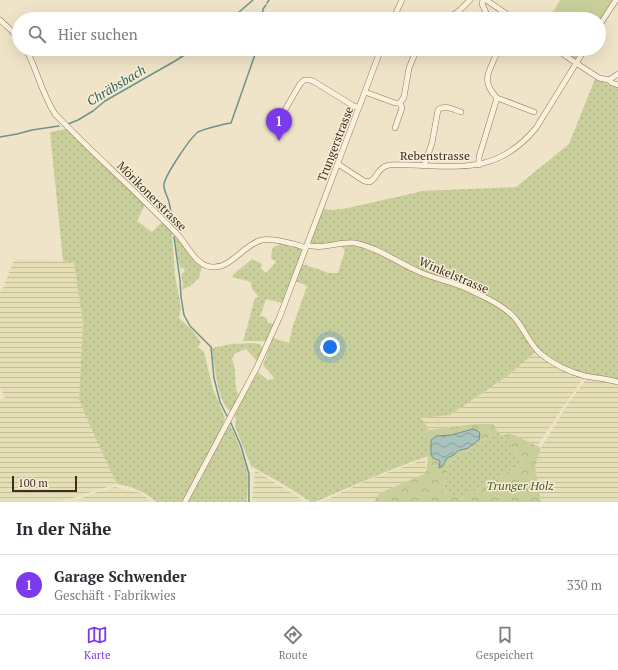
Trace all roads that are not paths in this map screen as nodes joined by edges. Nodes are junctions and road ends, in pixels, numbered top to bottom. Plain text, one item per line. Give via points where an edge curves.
1 (402, 0) edge
2 (470, 0) edge
3 (483, 0) edge
4 (486, 0) edge
5 (616, 0) edge
6 (396, 12) edge
7 (457, 12) edge
8 (486, 12) edge
9 (504, 12) edge
10 (606, 15) edge
11 (0, 20) edge
12 (12, 31) edge
13 (30, 56) edge
14 (378, 56) edge
15 (414, 56) edge
16 (495, 56) edge
17 (566, 56) edge
18 (580, 56) edge
19 (576, 63) junction
20 (618, 74) edge
21 (609, 80) junction
22 (618, 85) edge
23 (365, 92) junction
24 (496, 98) junction
25 (400, 103) junction
26 (359, 108) junction
27 (461, 112) dead end
28 (534, 112) dead end
29 (275, 127) dead end
30 (395, 128) dead end
31 (338, 164) junction
32 (479, 165) junction
33 (424, 166) junction
34 (354, 243) joint
35 (306, 247) junction
36 (618, 382) edge
37 (185, 502) edge

1 - 6 street
2 - 7 street
3 - 8 street
4 - 9 street
5 - 10 street
11 - 12 street
13 - 35 street, Mörikonerstrasse via 55,114 179,236 202,263 211,267 220,266 255,242 263,240
14 - 23 street, Trungerstrasse
15 - 25 street via 409,68 404,97
16 - 24 street via 487,78 489,88
17 - 19 street
18 - 19 street, Rebenstrasse
19 - 21 street via 599,78
19 - 32 street, Rebenstrasse via 527,139 506,155
20 - 21 street
21 - 22 street
23 - 25 street
23 - 26 street, Trungerstrasse
24 - 28 street
24 - 32 street
25 - 30 street via 402,108
26 - 29 street via 313,82 304,80
26 - 31 street, Trungerstrasse
27 - 33 street via 444,107 438,110 432,143
31 - 33 street, Rebenstrasse via 368,182 386,166
31 - 35 street, Trungerstrasse
32 - 33 street, Rebenstrasse
34 - 35 street, Mörikonerstrasse
34 - 36 street, Winkelstrasse via 368,246 422,273 466,288 504,308 519,323 541,354 558,365 585,376
35 - 37 street via 280,316 257,367

